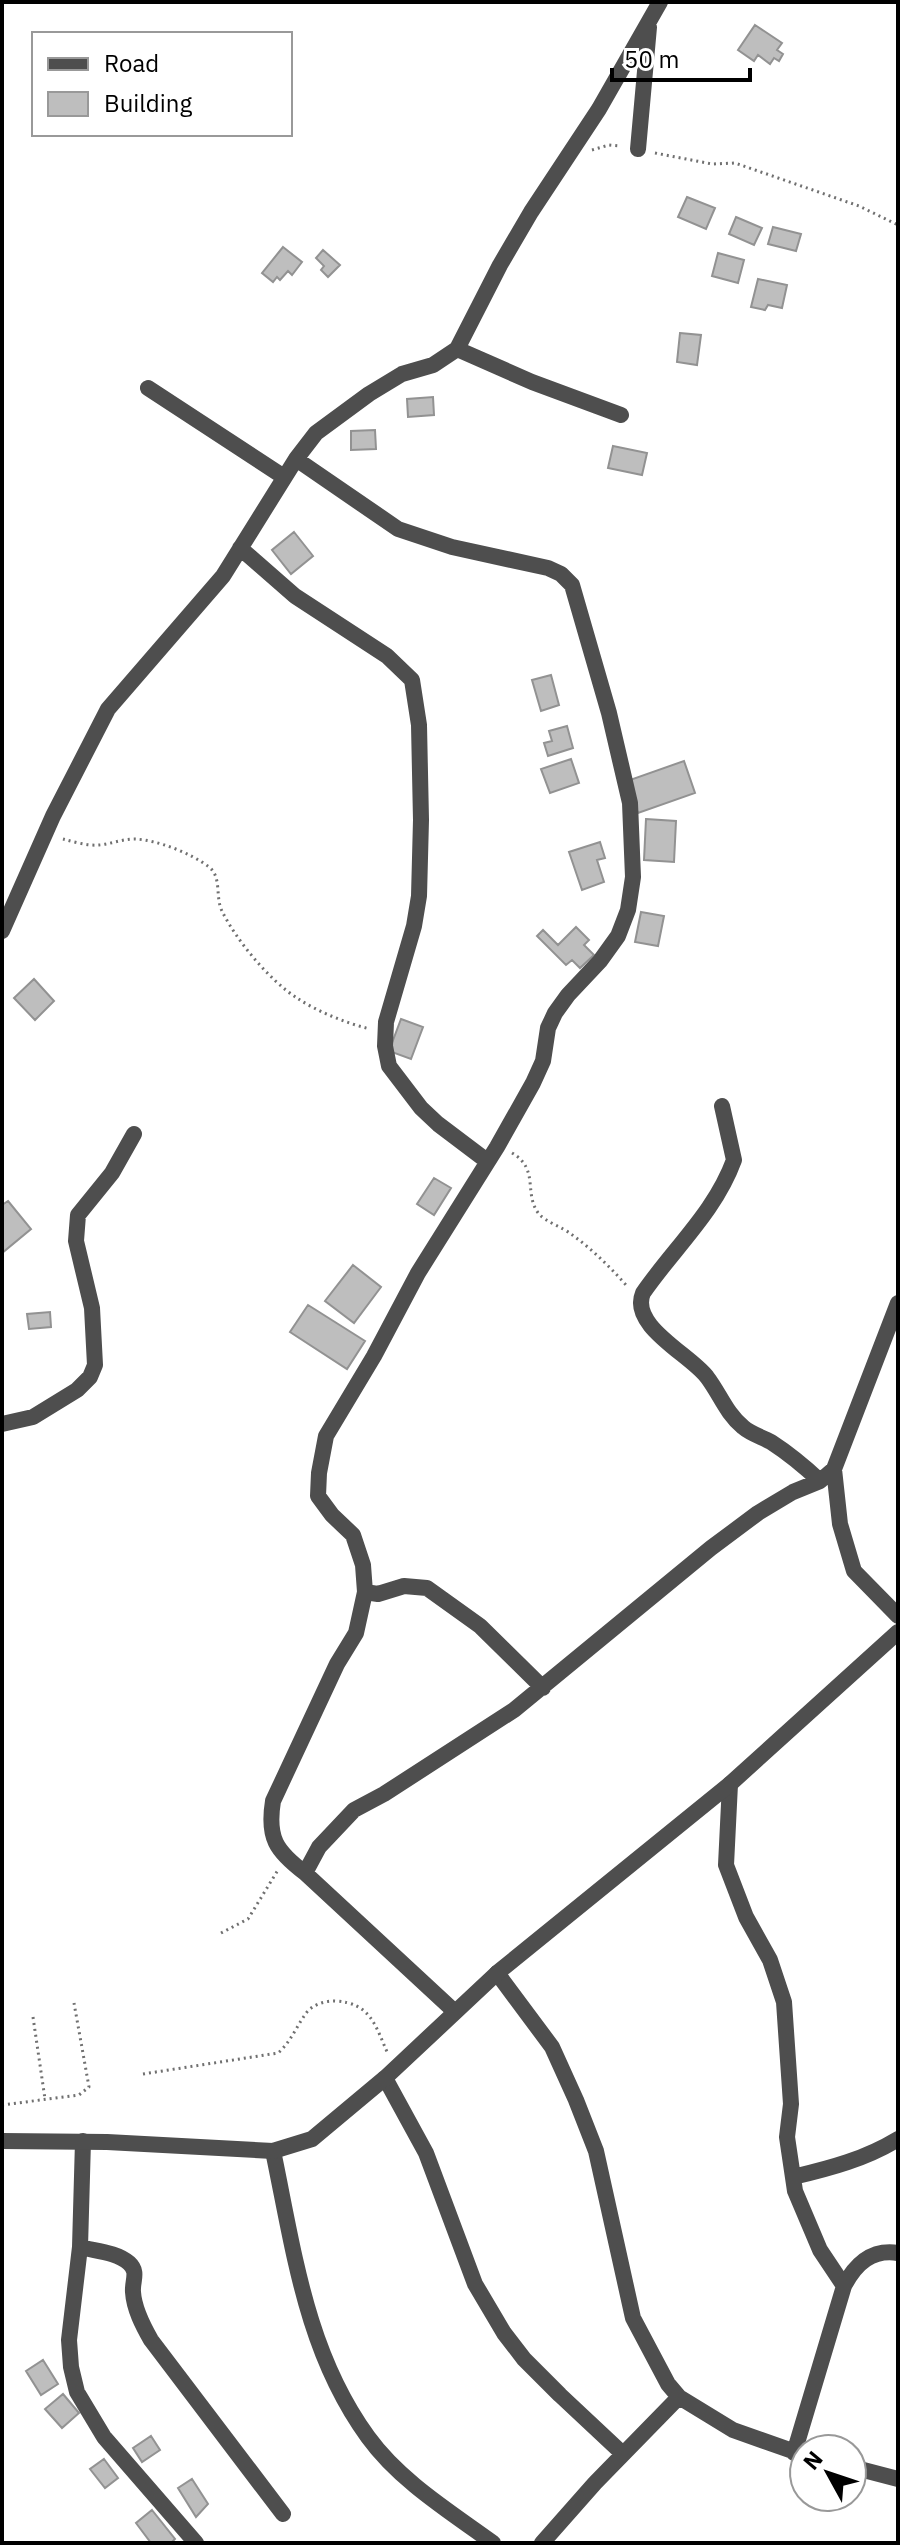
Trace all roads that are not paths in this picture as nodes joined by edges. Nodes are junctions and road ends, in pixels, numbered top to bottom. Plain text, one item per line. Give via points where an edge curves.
1 (660, 2) edge
2 (649, 22) junction
3 (638, 149) road end
4 (457, 349) junction
5 (148, 388) dead end
6 (621, 415) dead end
7 (296, 459) junction
8 (284, 477) junction
9 (240, 548) junction
10 (2, 931) edge
11 (722, 1106) dead end
12 (134, 1134) dead end
13 (492, 1154) junction
14 (898, 1303) edge
15 (2, 1424) edge
16 (834, 1469) junction
17 (820, 1481) junction
18 (365, 1592) junction
19 (898, 1616) edge
20 (898, 1632) edge
21 (543, 1688) junction
22 (730, 1784) junction
23 (305, 1873) junction
24 (497, 1973) junction
25 (454, 2011) junction
26 (390, 2073) junction
27 (898, 2139) edge
28 (2, 2141) edge
29 (83, 2141) junction
30 (273, 2151) junction
31 (793, 2177) junction
32 (80, 2247) junction
33 (898, 2253) edge
34 (844, 2286) junction
35 (679, 2397) junction
36 (805, 2433) edge
37 (788, 2450) edge
38 (623, 2454) junction
39 (868, 2471) edge
40 (898, 2479) edge
41 (283, 2514) dead end
42 (196, 2543) edge
43 (493, 2543) edge
44 (542, 2543) edge

1 - 2 street
2 - 3 street
2 - 4 street via 500,265
4 - 6 street
4 - 7 street via 369,394 316,433
5 - 8 street
7 - 8 street
7 - 13 street via 398,529 548,568 561,574 577,596 630,803 633,877 628,910 618,936 555,1013 543,1061
8 - 9 street
9 - 10 street via 223,576 108,709
9 - 13 street via 295,596 387,656 412,680 419,725 419,896 385,1046 389,1066 421,1108 438,1124
11 - 17 street via 734,1160 710,1208 657,1273 640,1301 641,1310 665,1341 706,1375 727,1412
12 - 15 street via 112,1173 78,1215 76,1241 92,1308 95,1365 90,1377 33,1417
13 - 18 street via 326,1436 318,1496 353,1535
14 - 16 street
16 - 17 street
16 - 19 street via 840,1524 854,1571
17 - 21 street via 758,1513 711,1548
18 - 21 street via 427,1588 480,1626
18 - 23 street via 356,1633 273,1801 269,1824 275,1843
20 - 22 street
21 - 23 street via 463,1745 354,1810 319,1847
22 - 24 street
22 - 31 street via 726,1865 784,2002
23 - 25 street
24 - 25 street
24 - 35 street via 552,2047 576,2100 596,2151 633,2318
25 - 26 street
26 - 30 street via 312,2139
26 - 38 street via 475,2284 504,2333
27 - 31 street via 864,2157
28 - 29 street
29 - 30 street
29 - 32 street
30 - 43 street via 304,2301 337,2385 368,2438 413,2484
31 - 34 street via 806,2221
32 - 41 street via 131,2264 139,2315 151,2340
32 - 42 street via 69,2340 77,2392 104,2437
33 - 34 street via 885,2251 865,2259
34 - 36 street
35 - 37 street via 733,2430
35 - 38 street
38 - 44 street
39 - 40 street

